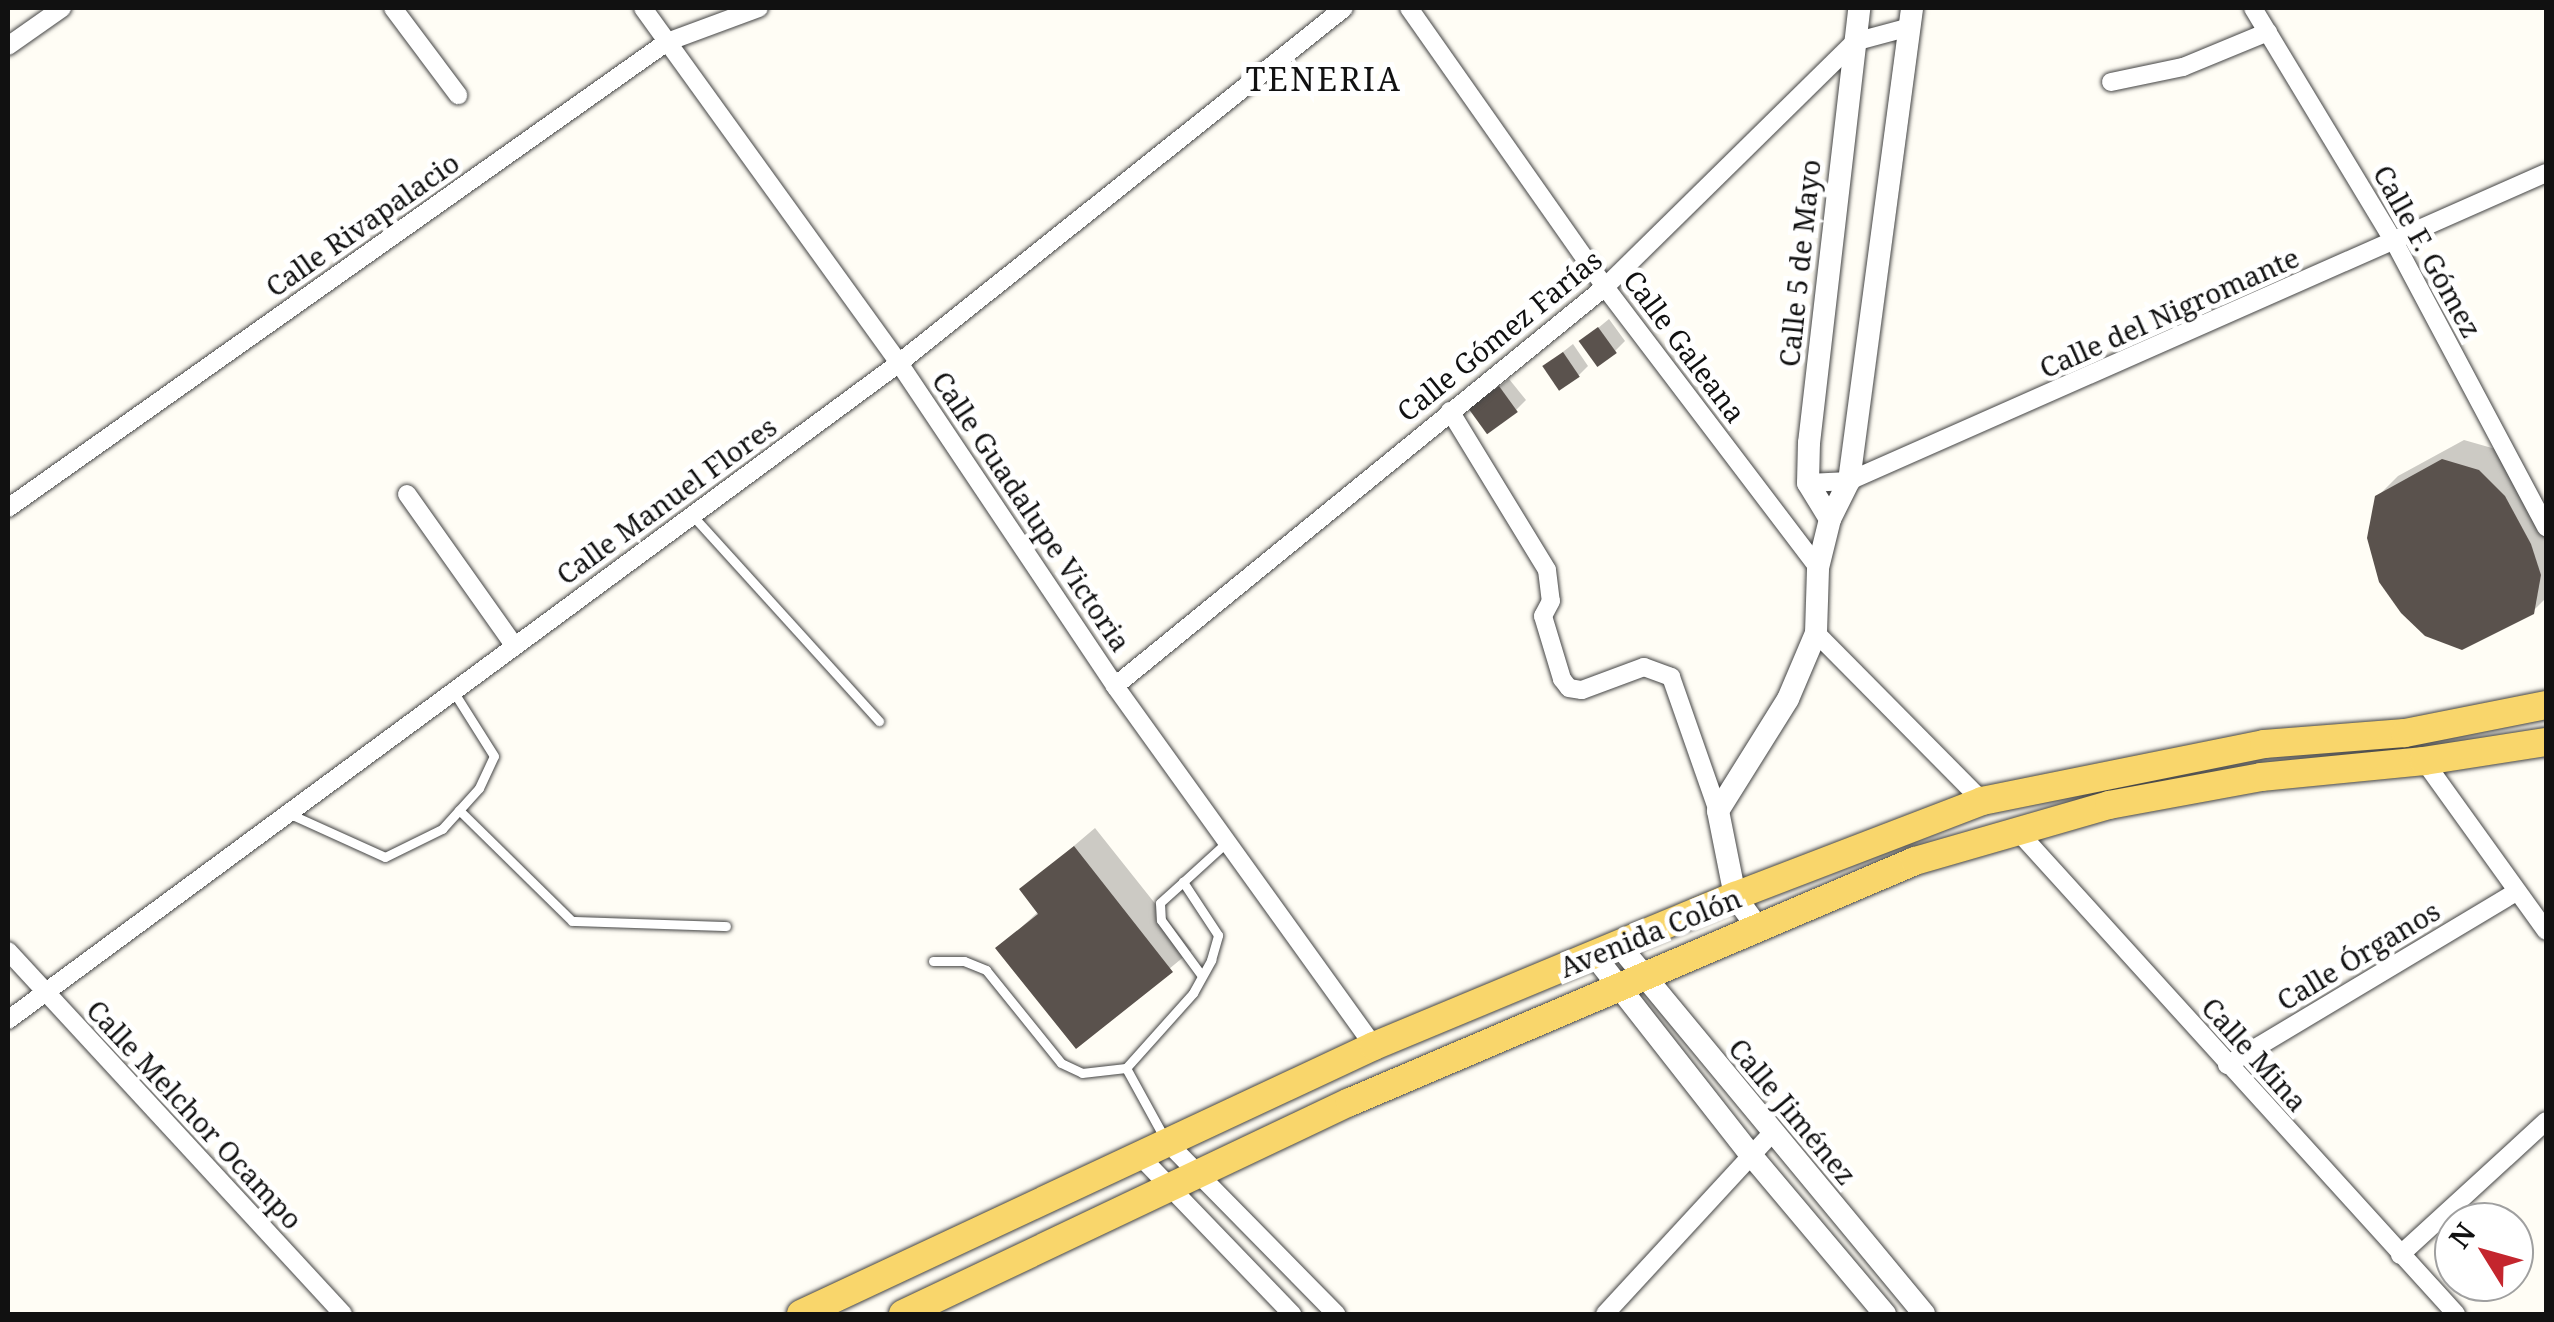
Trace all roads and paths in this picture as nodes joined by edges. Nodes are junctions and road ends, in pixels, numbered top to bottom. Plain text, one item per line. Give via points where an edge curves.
1 (62, 8) edge
2 (393, 8) edge
3 (643, 8) edge
4 (759, 8) edge
5 (1344, 8) edge
6 (1409, 8) edge
7 (1859, 8) edge
8 (2253, 8) edge
9 (1911, 17) edge
10 (2268, 32) junction
11 (667, 42) junction
12 (1854, 42) junction
13 (8, 46) edge
14 (2111, 82) dead end
15 (458, 95) dead end
16 (2546, 173) edge
17 (2395, 243) junction
18 (1605, 287) junction
19 (900, 363) junction
20 (1450, 411) junction
21 (1849, 482) junction
22 (1808, 483) junction
23 (407, 494) dead end
24 (8, 508) edge
25 (692, 515) junction
26 (1830, 518) junction
27 (2546, 527) edge
28 (1818, 568) junction
29 (1816, 632) junction
30 (514, 645) junction
31 (1116, 686) junction
32 (453, 691) junction
33 (2546, 705) edge
34 (879, 721) dead end
35 (2546, 742) edge
36 (2424, 761) junction
37 (1982, 801) junction
38 (459, 810) junction
39 (1718, 811) junction
40 (288, 812) junction
41 (2014, 828) junction
42 (1227, 842) junction
43 (1183, 882) junction
44 (2516, 892) junction
45 (1736, 896) junction
46 (726, 926) dead end
47 (1758, 928) junction
48 (2546, 931) edge
49 (1606, 949) junction
50 (8, 951) edge
51 (933, 961) dead end
52 (1202, 976) junction
53 (1633, 983) junction
54 (44, 991) junction
55 (8, 1020) edge
56 (1374, 1046) junction
57 (2227, 1066) junction
58 (1126, 1068) junction
59 (2546, 1122) edge
60 (1771, 1134) junction
61 (1168, 1144) junction
62 (1139, 1155) junction
63 (1751, 1155) junction
64 (1194, 1173) junction
65 (1168, 1188) junction
66 (1852, 1230) junction
67 (1830, 1249) junction
68 (2400, 1255) junction
69 (343, 1314) edge
70 (802, 1314) edge
71 (904, 1314) edge
72 (1292, 1314) edge
73 (1336, 1314) edge
74 (1606, 1314) edge
75 (1885, 1314) edge
76 (1924, 1314) edge
77 (2456, 1314) edge

1 - 13 street
2 - 15 street
3 - 11 street, Calle Guadalupe Victoria
4 - 11 street, Calle Rivapalacio
5 - 19 street, Calle Manuel Flores
6 - 18 street, Calle Galeana
7 - 12 street, Calle 5 de Mayo
8 - 10 street, Calle F. Gómez
9 - 12 street, Calle Gómez Farías
9 - 21 street
10 - 14 street via 2183,67
10 - 17 street, Calle F. Gómez
11 - 19 street, Calle Guadalupe Victoria
11 - 24 street, Calle Rivapalacio
12 - 18 street, Calle Gómez Farías
12 - 22 street, Calle 5 de Mayo
16 - 17 street, Calle del Nigromante
17 - 21 street, Calle del Nigromante
17 - 27 street, Calle F. Gómez
18 - 20 street, Calle Gómez Farías
18 - 28 street, Calle Galeana
19 - 25 street, Calle Manuel Flores
19 - 31 street, Calle Guadalupe Victoria
20 - 31 street, Calle Gómez Farías
20 - 39 street via 1548,570 1551,601 1543,616 1562,679 1582,690 1644,667 1671,677
21 - 22 street, Calle del Nigromante
21 - 26 street
22 - 26 street
23 - 30 street
25 - 30 street, Calle Manuel Flores
25 - 34 lane
26 - 28 street
28 - 29 street
29 - 37 street
29 - 39 street via 1788,699
30 - 32 street, Calle Manuel Flores
31 - 42 street, Calle Guadalupe Victoria
32 - 38 lane via 494,756
32 - 40 street, Calle Manuel Flores
33 - 37 main road, Avenida Colón via 2405,733 2264,744
35 - 36 main road, Avenida Colón
36 - 41 main road, Avenida Colón via 2261,776
36 - 44 street
37 - 45 main road, Avenida Colón
38 - 40 lane via 442,829 384,856
38 - 46 lane via 572,922
39 - 45 street
40 - 54 street, Calle Manuel Flores
41 - 47 main road, Avenida Colón via 1915,861
41 - 57 street, Calle Mina
42 - 43 lane
42 - 56 street, Calle Guadalupe Victoria
43 - 52 lane via 1218,936
43 - 52 lane via 1160,903 1160,920
44 - 48 street
44 - 57 street, Calle Órganos
45 - 47 street
45 - 49 main road, Avenida Colón
47 - 53 main road, Avenida Colón
49 - 53 street, Calle Jiménez
49 - 56 main road, Avenida Colón
50 - 54 street, Calle Melchor Ocampo
51 - 58 lane via 964,961 986,970 1061,1064 1082,1073
52 - 58 lane
53 - 60 street, Calle Jiménez
53 - 63 street, Calle Jiménez
53 - 64 main road, Avenida Colón
54 - 55 street, Calle Manuel Flores
54 - 69 street, Calle Melchor Ocampo
56 - 61 main road, Avenida Colón
57 - 68 street, Calle Mina
58 - 61 lane
59 - 68 street
60 - 63 street
60 - 66 street, Calle Jiménez
61 - 62 main road, Avenida Colón
61 - 64 street
62 - 65 street
62 - 70 main road, Avenida Colón
63 - 67 street, Calle Jiménez
63 - 74 street
64 - 65 main road, Avenida Colón
64 - 73 street
65 - 71 main road, Avenida Colón
65 - 72 street
66 - 67 street
66 - 76 street, Calle Jiménez
67 - 75 street, Calle Jiménez
68 - 77 street, Calle Mina

